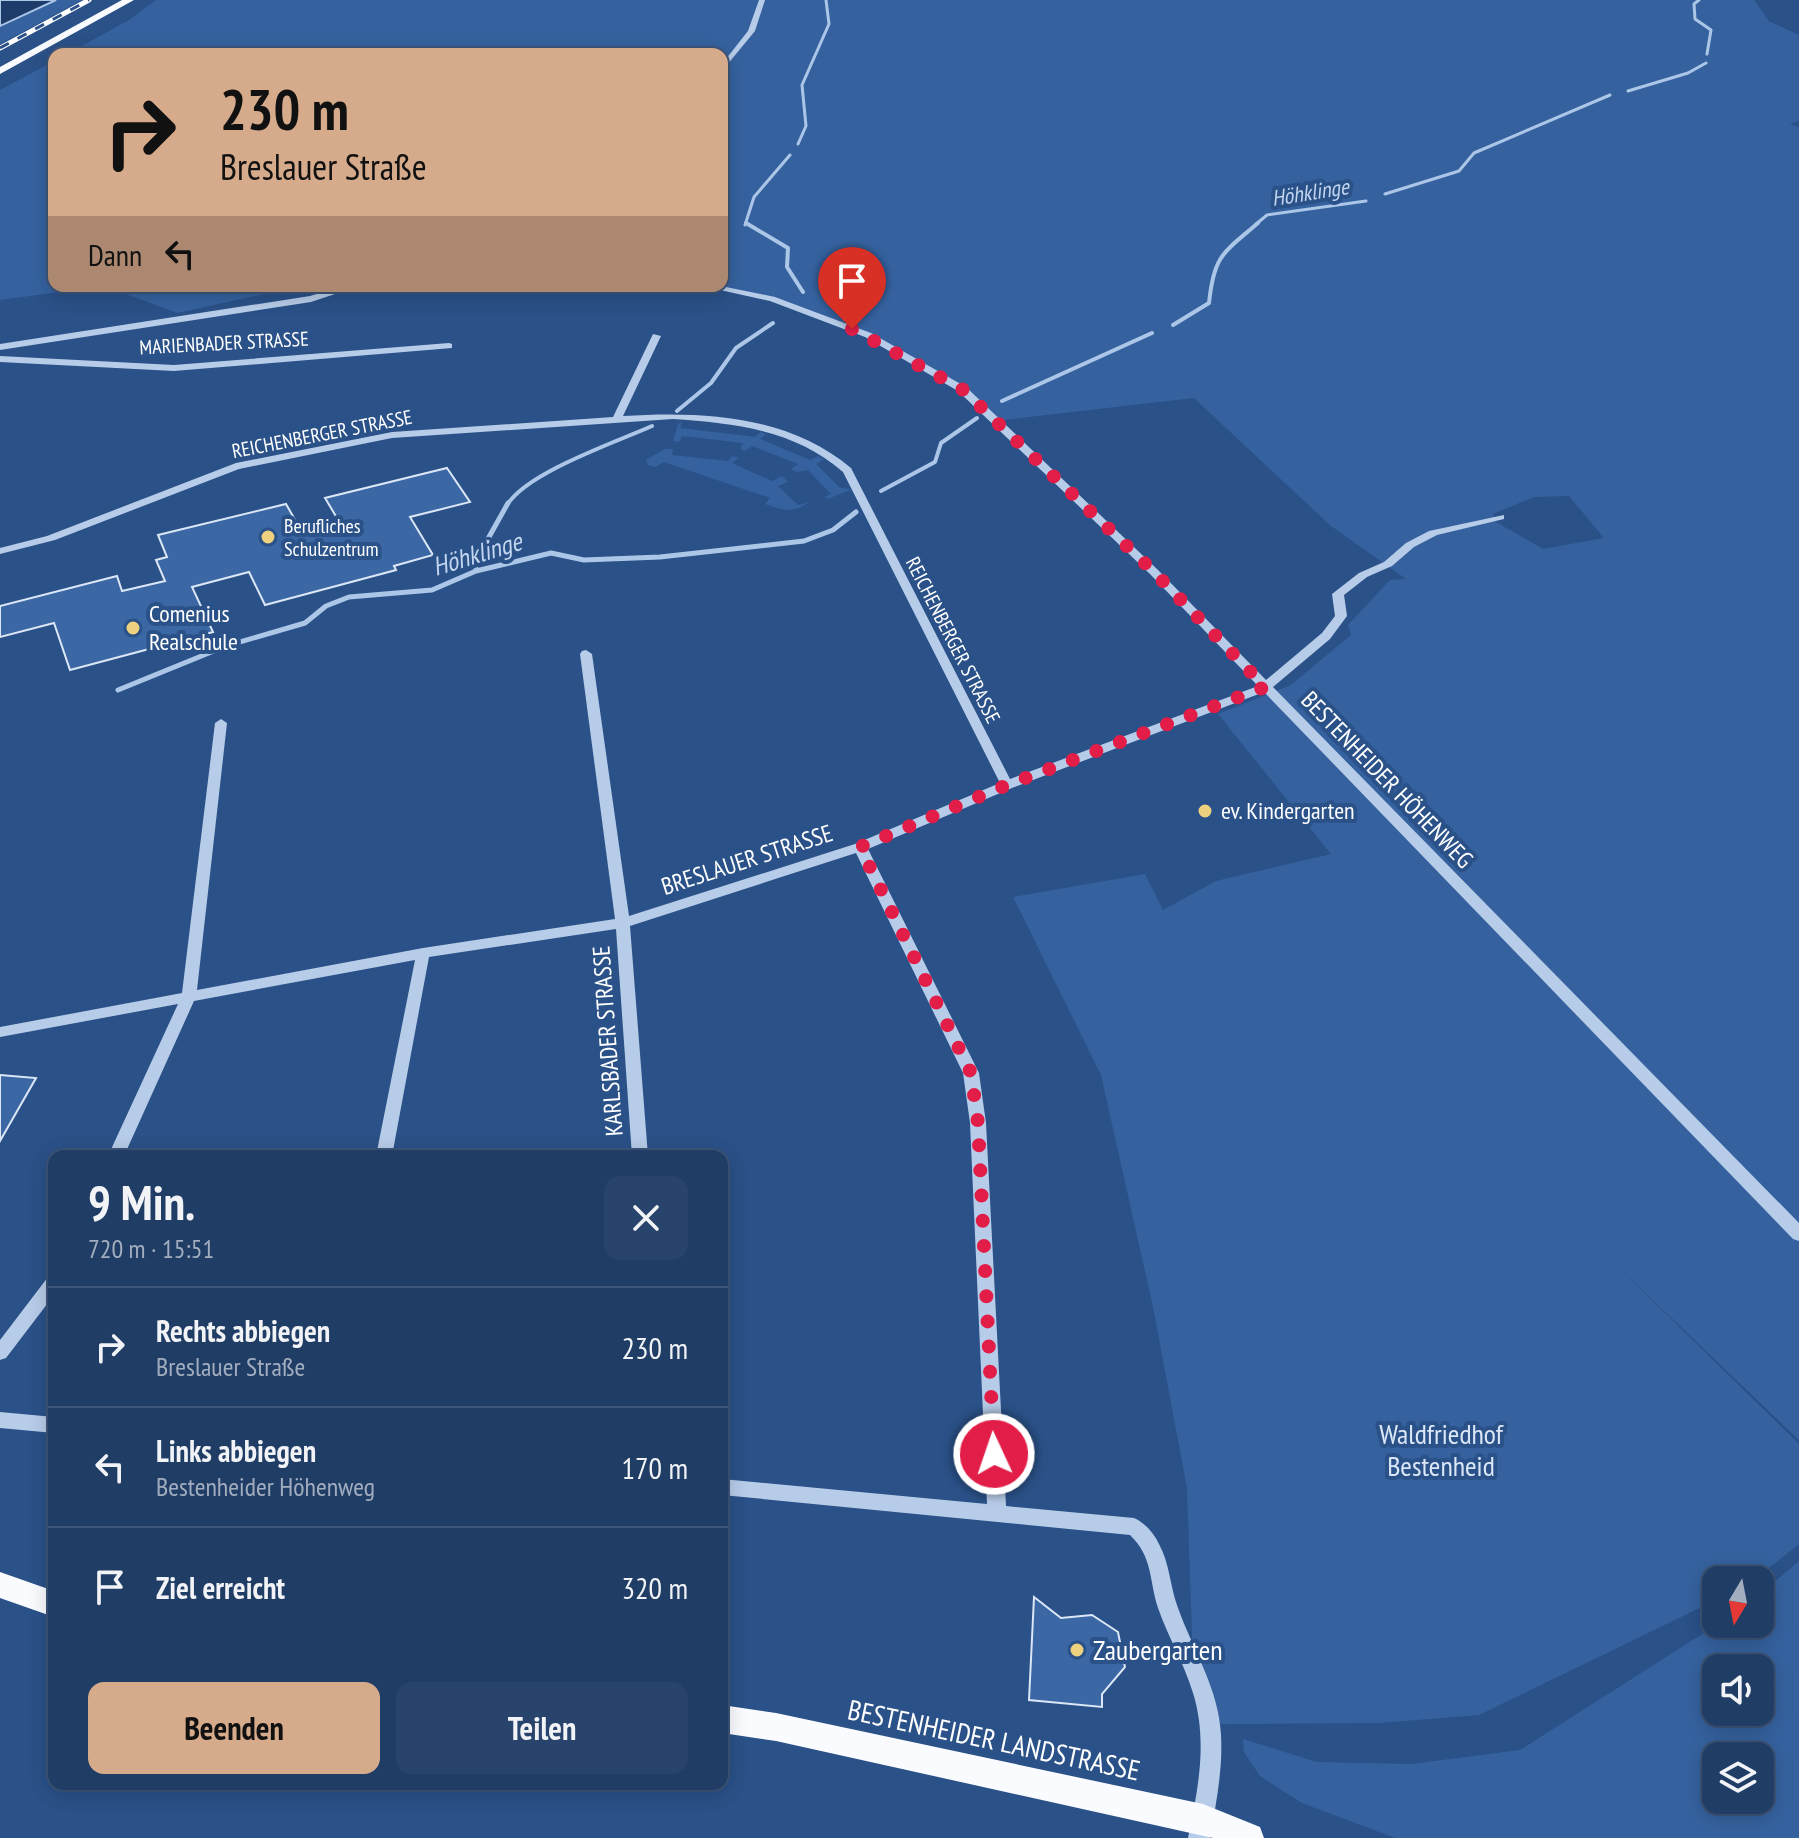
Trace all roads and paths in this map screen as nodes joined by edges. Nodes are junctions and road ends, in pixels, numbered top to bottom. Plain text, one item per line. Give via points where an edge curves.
1 (129, 0) edge
2 (762, 0) edge
3 (728, 61) edge
4 (0, 71) edge
5 (728, 290) edge
6 (334, 292) edge
7 (656, 336) dead end
8 (449, 346) dead end
9 (0, 347) edge
10 (0, 359) edge
11 (617, 419) junction
12 (1500, 517) dead end
13 (0, 551) edge
14 (586, 654) dead end
15 (1265, 687) junction
16 (221, 723) dead end
17 (1007, 785) junction
18 (860, 847) junction
19 (623, 923) junction
20 (423, 953) junction
21 (189, 995) junction
22 (0, 1032) edge
23 (119, 1150) edge
24 (385, 1150) edge
25 (640, 1150) edge
26 (1799, 1234) edge
27 (48, 1290) edge
28 (0, 1353) edge
29 (0, 1420) edge
30 (48, 1424) edge
31 (728, 1488) edge
32 (997, 1514) junction
33 (0, 1585) edge
34 (48, 1602) edge
35 (728, 1720) edge
36 (1201, 1829) edge
37 (1249, 1838) edge

1 - 4 main road
2 - 3 street via 751,31
5 - 15 street, BESTENHEIDER HÖHENWEG via 772,299 868,335 962,389 1154,572
6 - 9 street
7 - 11 street
8 - 10 street, MARIENBADER STRASSE via 174,368
11 - 13 street, REICHENBERGER STRASSE via 392,435 236,466 51,538
11 - 17 street, REICHENBERGER STRASSE via 698,417 773,429 840,462
12 - 15 street, BRESLAUER STRASSE via 1433,533 1363,575 1338,594 1341,616 1326,636
14 - 19 street
15 - 17 street, BRESLAUER STRASSE
15 - 26 street, BESTENHEIDER HÖHENWEG
16 - 21 street
17 - 18 street, BRESLAUER STRASSE
18 - 19 street, BRESLAUER STRASSE
18 - 32 street via 971,1073 978,1123
19 - 20 street, BRESLAUER STRASSE
19 - 25 street, KARLSBADER STRASSE
20 - 21 street, BRESLAUER STRASSE
20 - 24 street
21 - 22 street, BRESLAUER STRASSE
21 - 23 street
27 - 28 street
29 - 30 street
31 - 32 street
32 - 36 street via 1134,1527 1151,1540 1167,1605 1211,1724
33 - 34 main road
35 - 36 main road, BESTENHEIDER LANDSTRASSE
36 - 37 main road, BESTENHEIDER LANDSTRASSE

